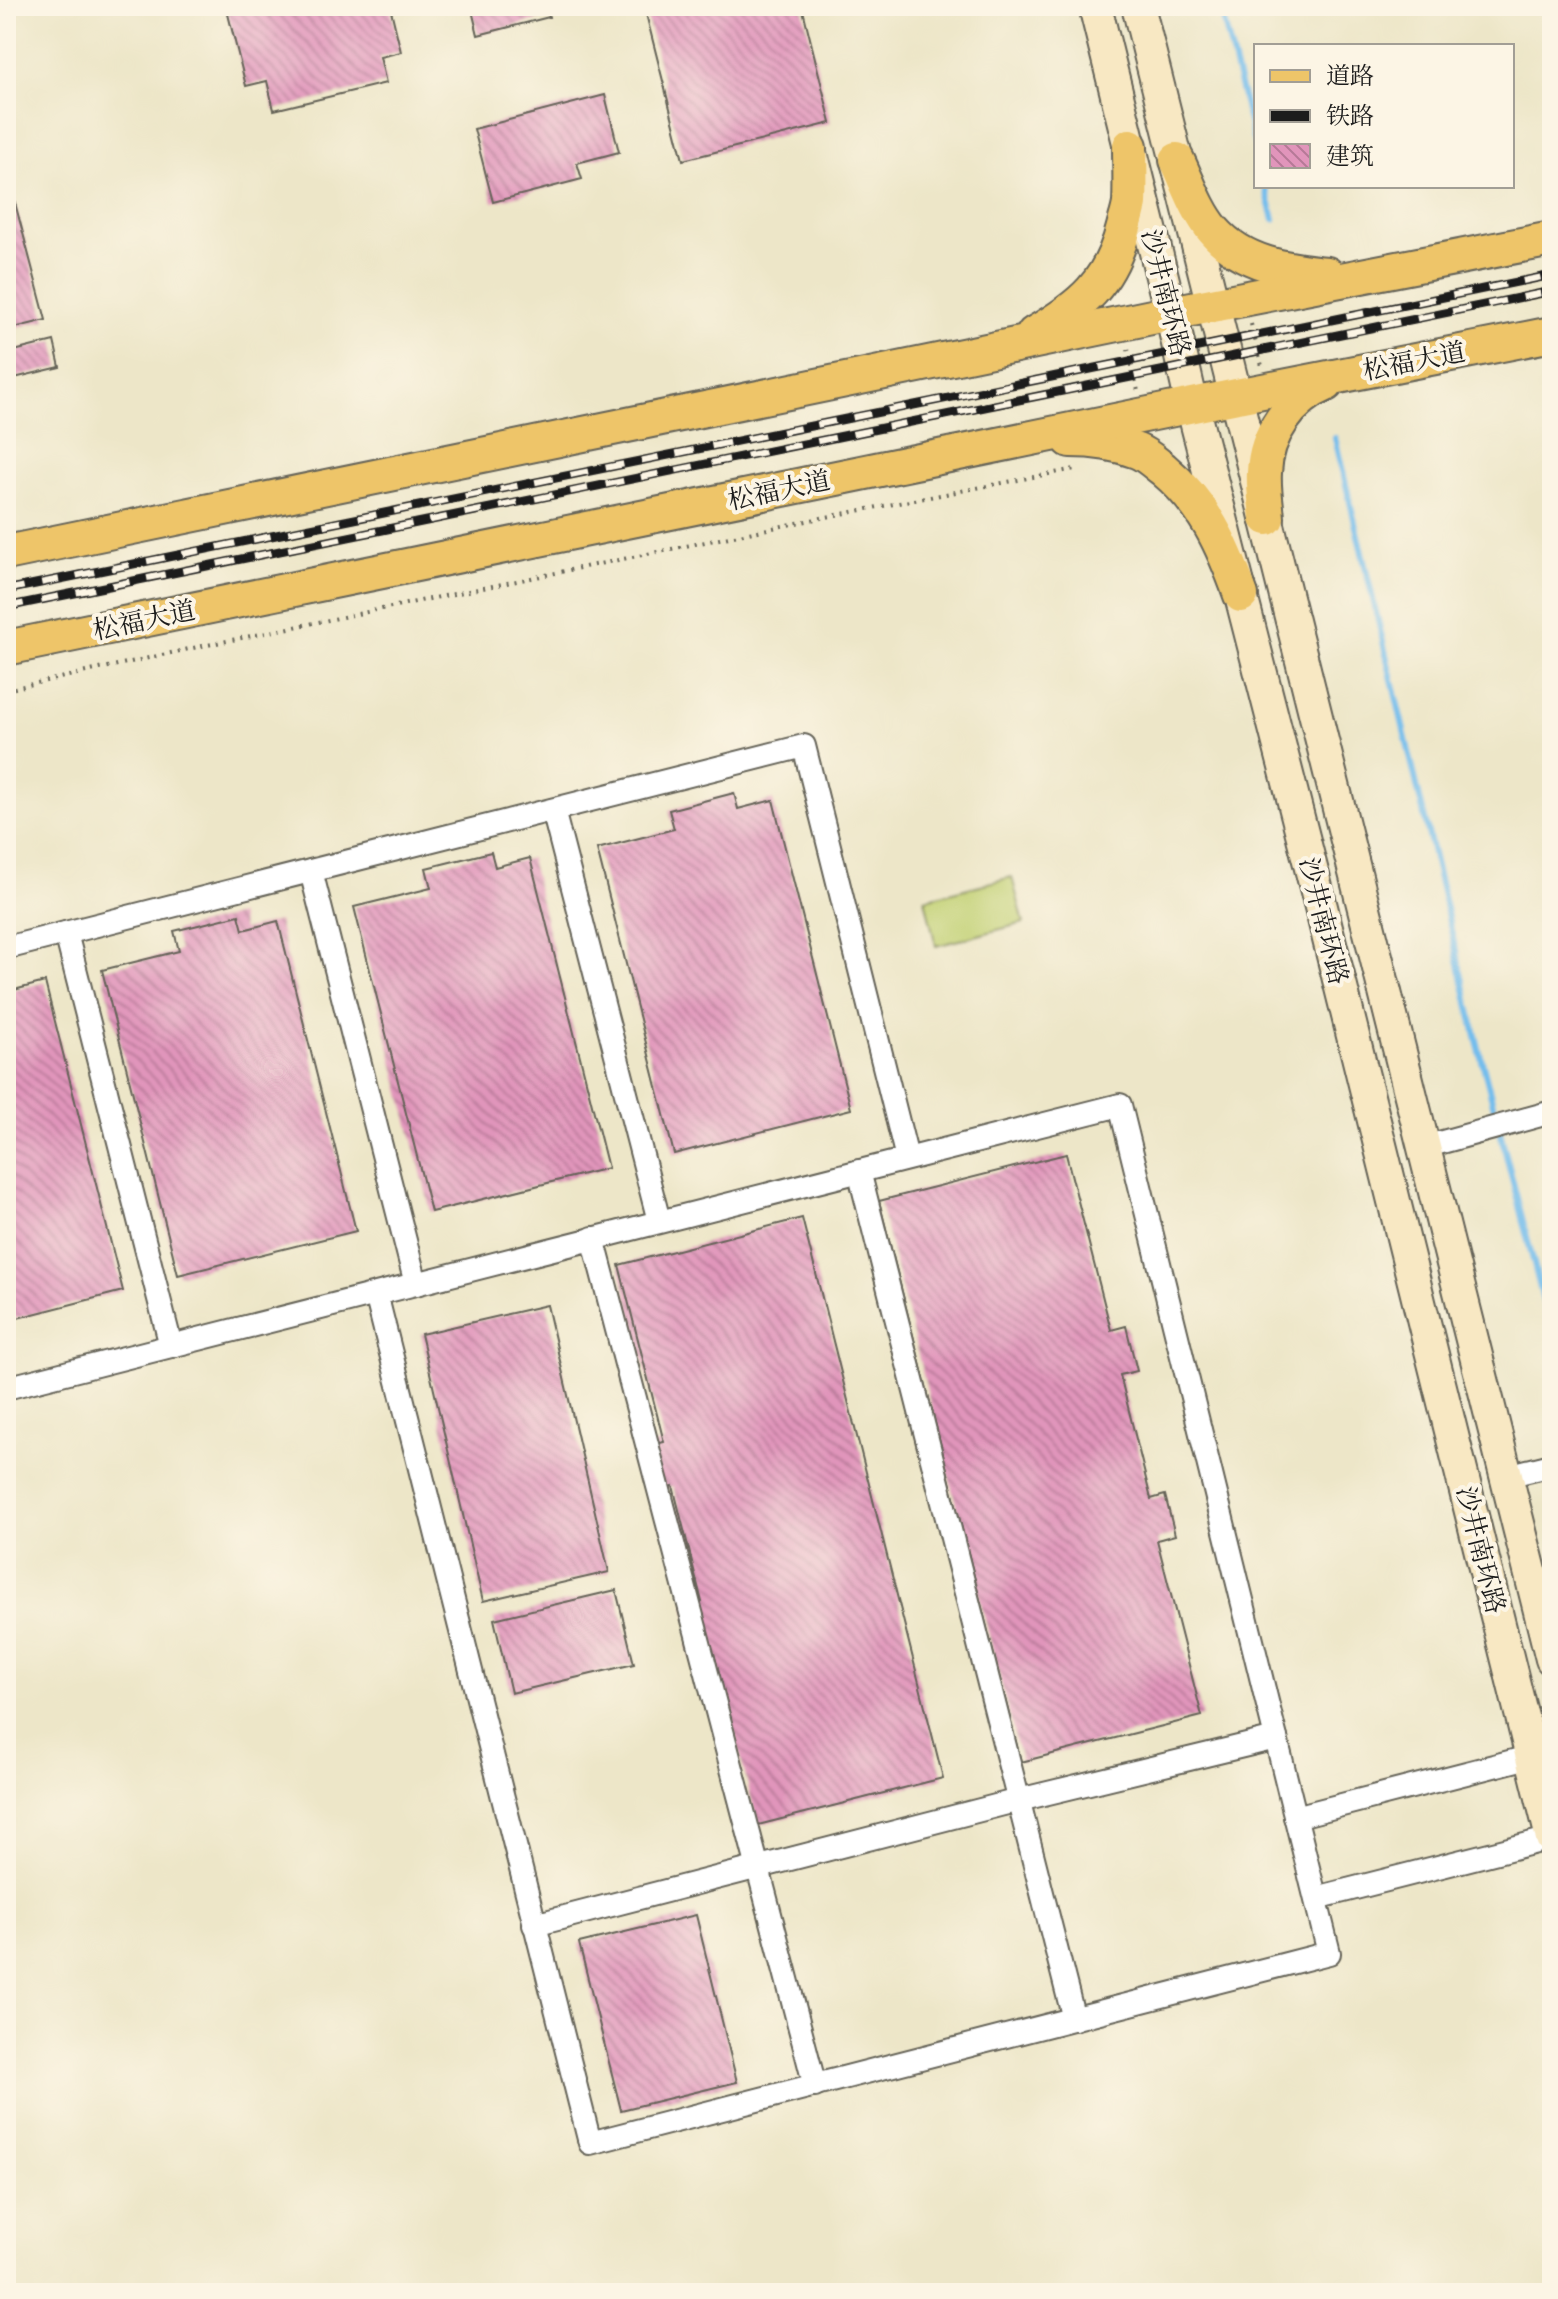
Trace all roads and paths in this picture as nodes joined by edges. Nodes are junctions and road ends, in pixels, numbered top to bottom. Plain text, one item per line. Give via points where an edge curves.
1 (1095, 6) edge
2 (1138, 6) edge
3 (1130, 146) junction
4 (1177, 160) junction
5 (1552, 239) edge
6 (1371, 274) junction
7 (1214, 306) junction
8 (1171, 313) junction
9 (1248, 314) dead end
10 (1552, 334) edge
11 (1013, 346) junction
12 (1127, 347) dead end
13 (1263, 370) dead end
14 (1356, 372) junction
15 (1237, 396) junction
16 (1140, 397) dead end
17 (1192, 405) junction
18 (1025, 439) junction
19 (1086, 467) dead end
20 (1267, 518) junction
21 (6, 553) edge
22 (1241, 595) junction
23 (6, 648) edge
24 (6, 690) edge
25 (553, 810) junction
26 (311, 871) junction
27 (66, 933) junction
28 (6, 948) edge
29 (1544, 1114) edge
30 (1424, 1147) junction
31 (907, 1158) junction
32 (859, 1171) junction
33 (659, 1221) junction
34 (593, 1238) junction
35 (416, 1284) junction
36 (376, 1294) junction
37 (171, 1346) junction
38 (6, 1388) edge
39 (1552, 1465) edge
40 (1507, 1476) junction
41 (1552, 1659) edge
42 (1276, 1738) junction
43 (1542, 1753) edge
44 (1019, 1800) junction
45 (1295, 1817) junction
46 (1552, 1838) edge
47 (757, 1868) junction
48 (1316, 1898) junction
49 (534, 1925) junction
50 (1074, 2019) junction
51 (815, 2086) junction

1 - 3 main road, 沙井南环路
2 - 4 main road, 沙井南环路
3 - 8 main road, 沙井南环路
3 - 11 main road via 1130,204 1108,272 1068,313
4 - 6 main road via 1213,230 1242,254 1305,272
4 - 7 main road, 沙井南环路
5 - 6 main road
6 - 7 main road
7 - 8 main road
7 - 15 main road, 沙井南环路
8 - 11 main road
8 - 17 main road, 沙井南环路
9 - 13 path
10 - 14 main road, 松福大道
11 - 21 main road
12 - 16 path
14 - 15 main road, 松福大道
14 - 20 main road via 1313,389 1282,420 1264,472
15 - 17 main road, 松福大道
15 - 20 main road, 沙井南环路
17 - 18 main road, 松福大道
17 - 22 main road, 沙井南环路
18 - 22 main road via 1118,445 1157,464 1206,515
18 - 23 main road, 松福大道
19 - 24 path
20 - 30 main road, 沙井南环路
22 - 43 main road, 沙井南环路
25 - 26 street
25 - 31 street via 804,746
25 - 33 street
26 - 27 street
26 - 35 street
27 - 28 street
27 - 37 street
29 - 30 street
30 - 40 main road, 沙井南环路
31 - 32 street
31 - 42 street via 1120,1105
32 - 33 street
32 - 44 street
33 - 34 street
34 - 35 street
34 - 47 street
35 - 36 street
36 - 37 street
36 - 49 street
37 - 38 street
39 - 40 street
40 - 41 main road, 沙井南环路
42 - 44 street
42 - 45 street
43 - 45 street
43 - 46 main road, 沙井南环路
44 - 47 street
44 - 50 street
45 - 48 street
46 - 48 street
47 - 49 street
47 - 51 street
48 - 50 street via 1329,1953
49 - 51 street via 590,2143
50 - 51 street

